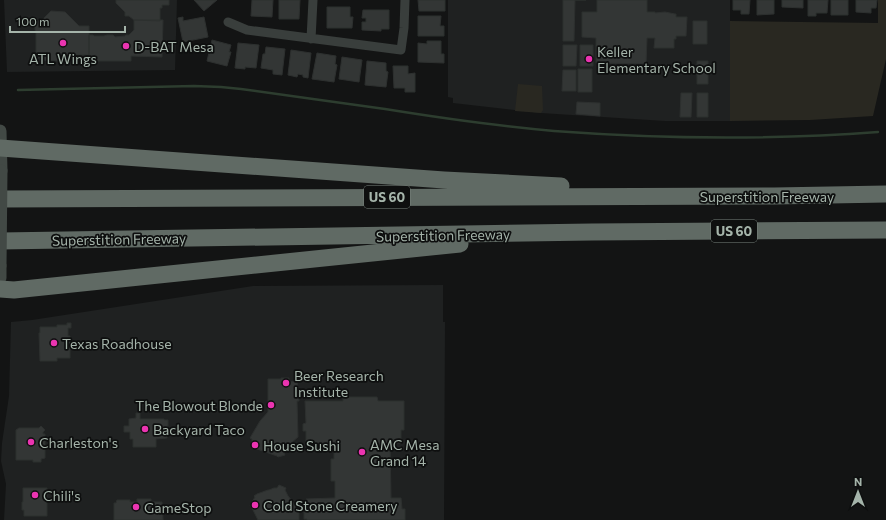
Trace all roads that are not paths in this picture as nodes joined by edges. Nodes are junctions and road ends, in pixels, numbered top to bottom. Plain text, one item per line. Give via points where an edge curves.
1 (313, 0) edge
2 (405, 0) edge
3 (228, 22) dead end
4 (311, 39) junction
5 (0, 131) edge
6 (0, 148) edge
7 (1, 171) edge
8 (886, 194) edge
9 (774, 196) junction
10 (0, 199) edge
11 (886, 230) edge
12 (582, 233) junction
13 (0, 241) edge
14 (0, 266) edge
15 (0, 278) edge
16 (0, 289) edge

1 - 4 street
2 - 4 street via 401,50
3 - 4 street via 247,30
5 - 6 main road
6 - 7 main road
6 - 9 highway via 444,180
7 - 14 main road, bridge
8 - 9 highway, Superstition Freeway / US 60
9 - 10 highway, Superstition Freeway / US 60
11 - 12 highway, Superstition Freeway / US 60
12 - 13 highway, Superstition Freeway / US 60
12 - 16 highway via 14,290
14 - 15 main road

